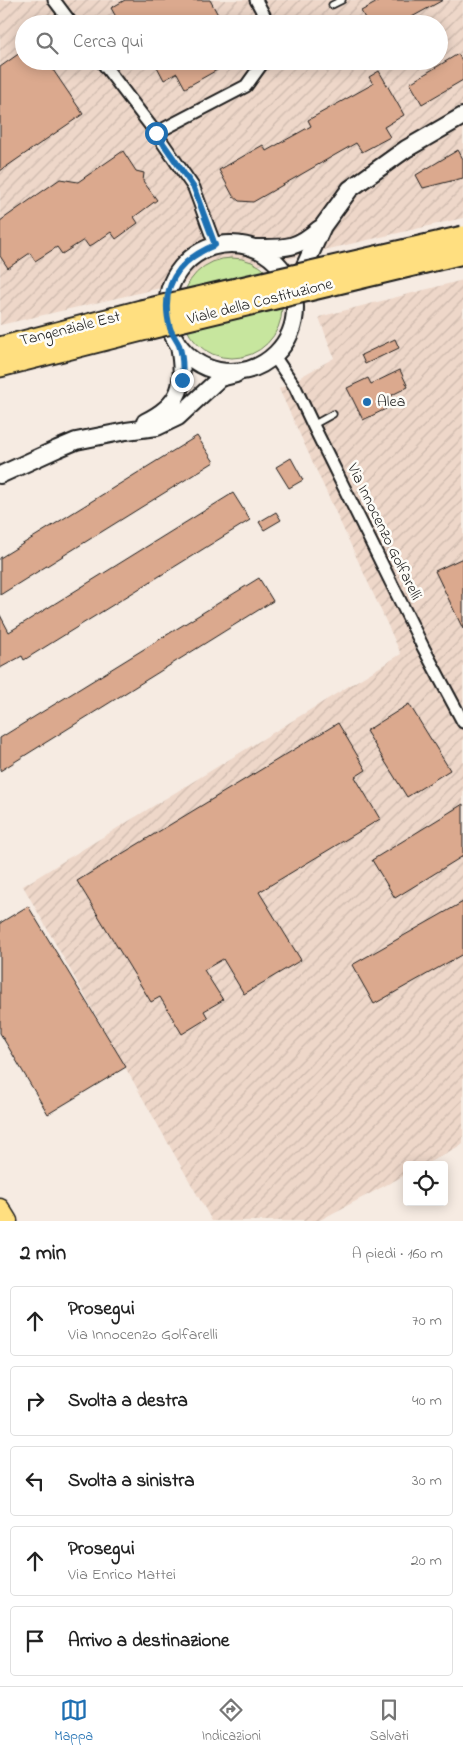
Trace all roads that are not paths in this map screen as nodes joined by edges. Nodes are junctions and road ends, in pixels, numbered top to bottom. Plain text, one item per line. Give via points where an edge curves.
1 (54, 0) edge
2 (257, 0) edge
3 (342, 0) edge
4 (332, 5) dead end
5 (65, 15) edge
6 (264, 15) edge
7 (108, 70) edge
8 (258, 70) edge
9 (463, 116) edge
10 (156, 133) junction
11 (323, 226) junction
12 (463, 237) edge
13 (215, 245) junction
14 (254, 248) junction
15 (463, 253) edge
16 (294, 292) junction
17 (143, 320) junction
18 (179, 346) junction
19 (0, 348) edge
20 (274, 356) junction
21 (0, 366) edge
22 (242, 372) junction
23 (334, 414) dead end
24 (313, 425) junction
25 (126, 431) junction
26 (0, 475) edge
27 (463, 722) edge
28 (0, 1208) edge
29 (8, 1221) edge

1 - 5 street
2 - 6 street
3 - 4 lane
7 - 10 street
8 - 10 street via 246,86
9 - 11 street via 406,148 350,189
10 - 13 street via 194,188
11 - 14 street via 305,241 288,248
11 - 16 street
12 - 17 highway, Viale della Costituzione, bridge
13 - 14 street via 235,244
13 - 18 street via 184,263 168,294 166,313 170,330
14 - 16 street via 272,258 285,273
15 - 17 highway, Viale della Costituzione, bridge
16 - 20 street via 293,327 286,343
17 - 19 highway, Tangenziale Est
17 - 21 highway, Viale della Costituzione
18 - 22 street via 191,359 207,368
18 - 25 street via 182,380 171,404 162,414
20 - 22 street
20 - 24 street, Via Innocenzo Golfarelli via 295,386
22 - 25 street via 220,378 178,418 158,427
23 - 24 lane
24 - 27 street, Via Innocenzo Golfarelli
25 - 26 street via 76,441
28 - 29 main road

